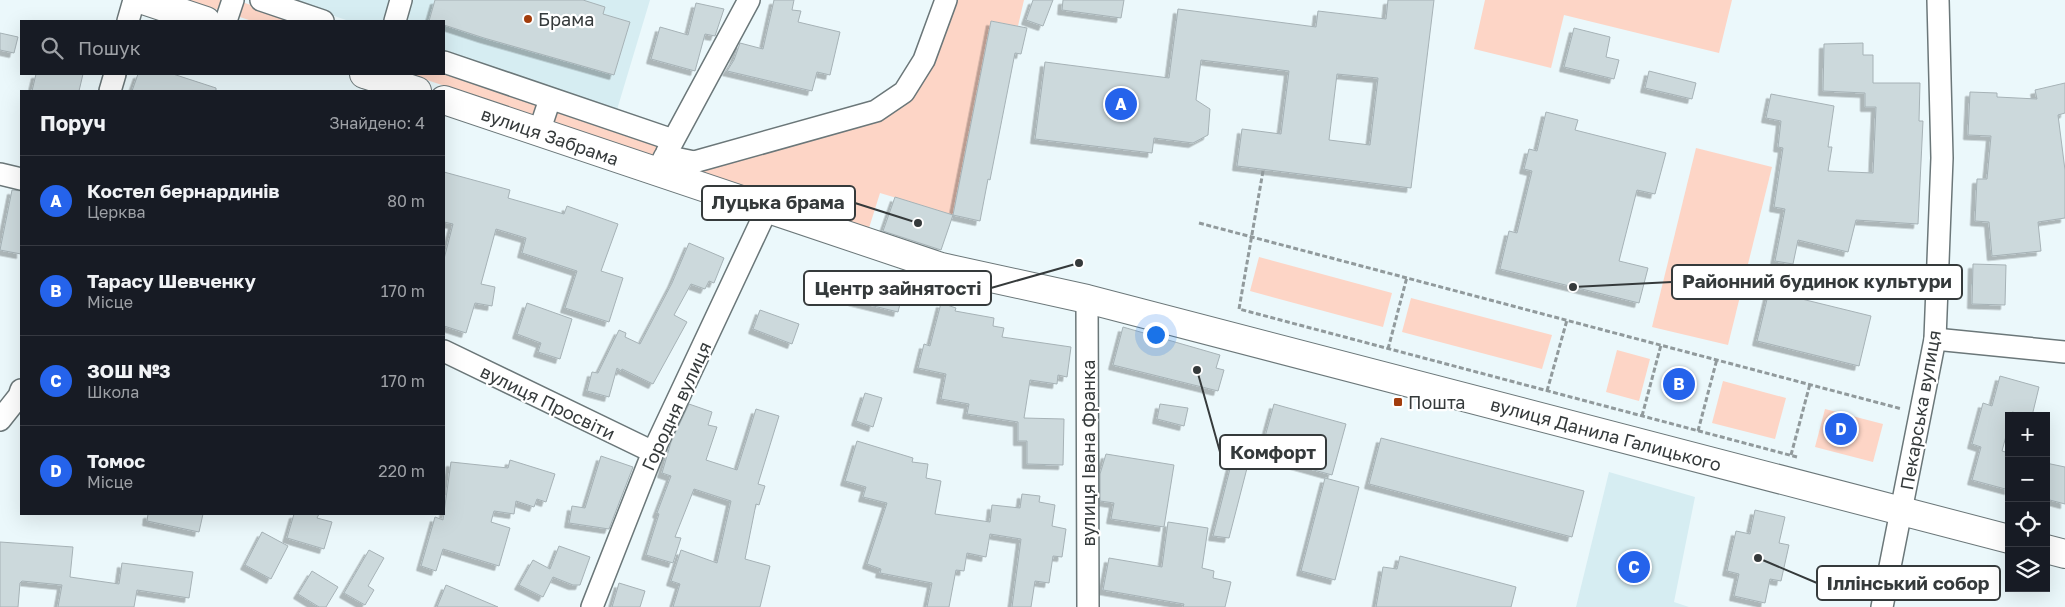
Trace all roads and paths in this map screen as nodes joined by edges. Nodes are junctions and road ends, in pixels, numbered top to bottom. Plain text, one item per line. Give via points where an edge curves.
1 (134, 0) edge
2 (142, 0) edge
3 (233, 0) edge
4 (261, 0) edge
5 (401, 0) edge
6 (750, 0) edge
7 (946, 0) edge
8 (1938, 0) edge
9 (128, 20) edge
10 (203, 20) edge
11 (226, 20) edge
12 (320, 20) edge
13 (395, 20) edge
14 (445, 62) edge
15 (114, 75) edge
16 (374, 75) edge
17 (110, 90) edge
18 (413, 90) edge
19 (550, 99) junction
20 (445, 100) edge
21 (539, 132) junction
22 (665, 156) junction
23 (1263, 172) dead end
24 (0, 174) edge
25 (20, 180) edge
26 (767, 209) junction
27 (1199, 223) dead end
28 (1253, 237) junction
29 (1407, 277) junction
30 (1087, 299) junction
31 (1566, 320) junction
32 (1935, 339) junction
33 (1661, 345) junction
34 (1388, 349) junction
35 (445, 351) edge
36 (2065, 352) edge
37 (1717, 360) junction
38 (1810, 384) junction
39 (1548, 391) junction
40 (20, 396) edge
41 (1906, 410) dead end
42 (1642, 416) junction
43 (0, 420) edge
44 (1698, 431) junction
45 (653, 452) junction
46 (1791, 455) junction
47 (1800, 458) dead end
48 (1902, 511) junction
49 (2005, 538) edge
50 (2050, 550) edge
51 (2065, 554) edge
52 (592, 607) edge
53 (1088, 607) edge
54 (1882, 607) edge

1 - 9 street
2 - 10 main road
3 - 11 street
4 - 12 street
5 - 13 street
6 - 22 street
7 - 22 street via 924,60 904,92 876,111 694,162
8 - 32 street, Пекарська вулиця via 1942,158
14 - 19 street
15 - 17 street
16 - 18 main road
19 - 21 street
19 - 22 street
20 - 21 main road, вулиця Забрама
21 - 22 main road, вулиця Забрама
22 - 26 main road, вулиця Данила Галицького
23 - 28 path
24 - 25 street
26 - 30 main road, вулиця Данила Галицького via 942,267
26 - 45 street, Городня вулиця
27 - 28 path
28 - 29 path
28 - 34 path via 1239,309
29 - 31 path
29 - 34 path
30 - 48 main road, вулиця Данила Галицького
30 - 53 street, вулиця Івана Франка
31 - 33 path
31 - 39 path
32 - 36 street
32 - 48 street, Пекарська вулиця
33 - 37 path
33 - 42 path
34 - 39 path
35 - 45 street, вулиця Просвіти
37 - 38 path
37 - 44 path
38 - 41 path
38 - 46 path
39 - 42 path
40 - 43 street
42 - 44 path
44 - 46 path
45 - 52 street, Городня вулиця
46 - 47 path
48 - 49 main road, вулиця Данила Галицького
48 - 54 street, Пекарська вулиця
50 - 51 main road

